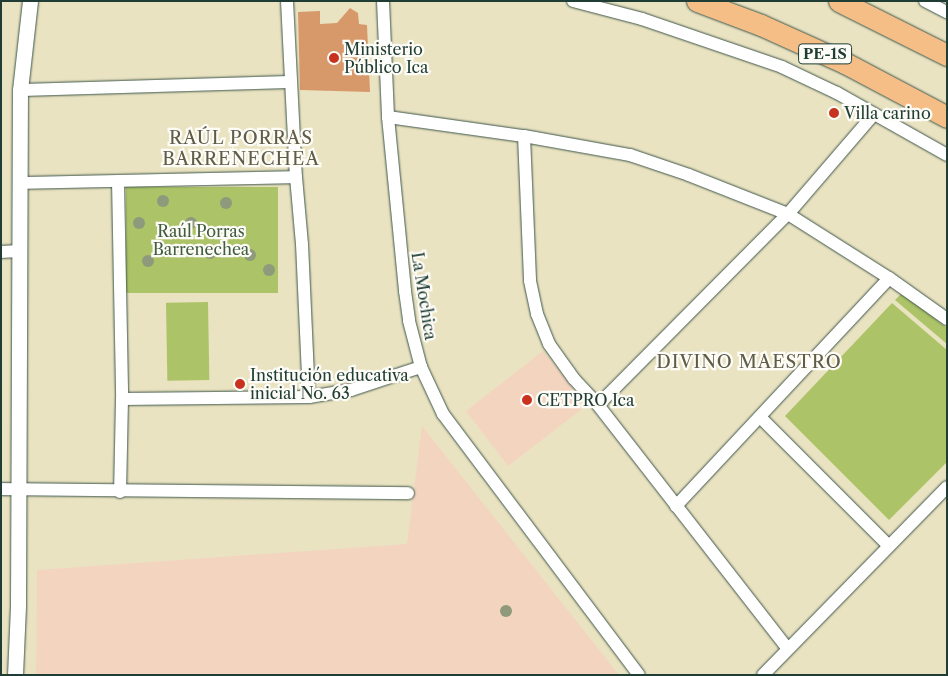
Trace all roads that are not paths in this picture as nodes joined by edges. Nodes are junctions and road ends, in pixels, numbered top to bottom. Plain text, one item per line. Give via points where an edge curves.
1 (30, 1) edge
2 (287, 1) edge
3 (384, 1) edge
4 (573, 1) edge
5 (697, 1) edge
6 (839, 1) edge
7 (925, 1) edge
8 (947, 12) edge
9 (947, 56) edge
10 (290, 82) junction
11 (20, 90) junction
12 (874, 114) junction
13 (388, 117) junction
14 (947, 117) edge
15 (524, 136) junction
16 (947, 155) edge
17 (296, 177) junction
18 (118, 181) junction
19 (20, 183) junction
20 (788, 214) junction
21 (19, 251) junction
22 (1, 252) edge
23 (889, 278) junction
24 (947, 319) edge
25 (421, 367) junction
26 (309, 398) junction
27 (122, 399) junction
28 (598, 405) junction
29 (760, 417) junction
30 (947, 487) edge
31 (1, 488) edge
32 (18, 490) junction
33 (120, 492) junction
34 (408, 493) dead end
35 (676, 506) junction
36 (889, 546) junction
37 (788, 649) junction
38 (15, 675) edge
39 (639, 675) edge
40 (763, 675) edge

1 - 11 street
2 - 10 street
3 - 13 street, La Mochica
4 - 12 street via 650,21 782,67
5 - 14 highway, PE-1S via 845,63
6 - 9 highway
7 - 8 street
10 - 11 street
10 - 17 street
11 - 19 street
12 - 16 street
12 - 20 street
13 - 15 street
13 - 25 street, La Mochica via 405,291
15 - 20 street via 630,155
15 - 28 street via 530,281 537,314 559,359
17 - 18 street
17 - 26 street
18 - 19 street
18 - 27 street
19 - 21 street
20 - 23 street
20 - 28 street
21 - 22 street
21 - 32 street
23 - 24 street
23 - 29 street
25 - 26 street via 351,390
25 - 39 street, La Mochica via 443,414
26 - 27 street
27 - 33 street
28 - 35 street
29 - 35 street
29 - 36 street
30 - 36 street
31 - 32 street
32 - 33 street
32 - 38 street
33 - 34 street
35 - 37 street
36 - 37 street
37 - 40 street

